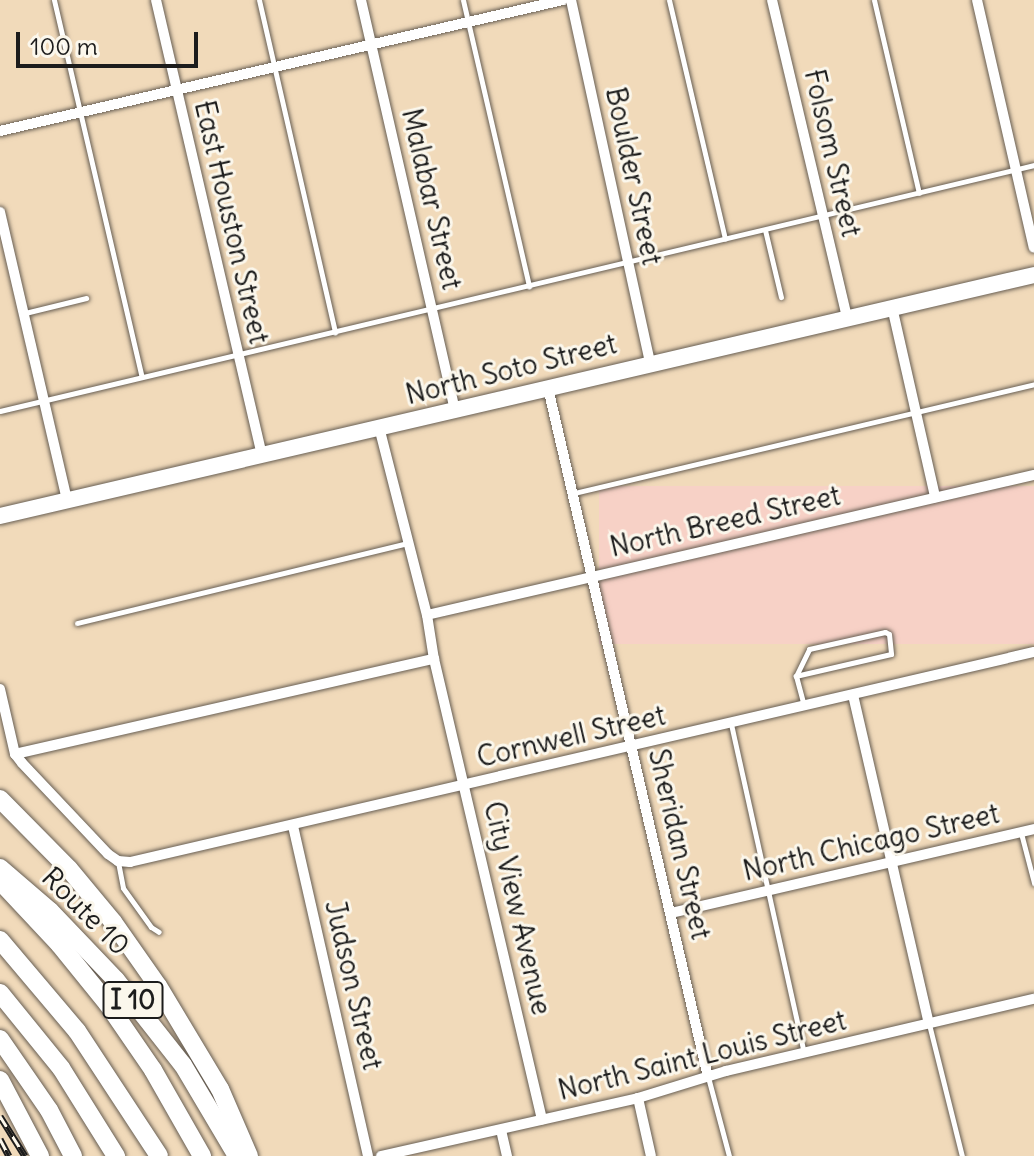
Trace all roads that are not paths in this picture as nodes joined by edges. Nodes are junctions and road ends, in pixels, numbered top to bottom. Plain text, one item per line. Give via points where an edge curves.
1 (54, 0) edge
2 (156, 0) edge
3 (259, 0) edge
4 (361, 0) edge
5 (463, 0) edge
6 (563, 0) edge
7 (571, 0) edge
8 (669, 0) edge
9 (772, 0) edge
10 (874, 0) edge
11 (977, 0) edge
12 (468, 21) junction
13 (370, 43) junction
14 (275, 65) junction
15 (176, 88) junction
16 (81, 111) junction
17 (0, 131) edge
18 (1034, 165) edge
19 (1016, 169) junction
20 (919, 193) junction
21 (1028, 198) edge
22 (0, 212) edge
23 (823, 216) junction
24 (765, 230) junction
25 (725, 239) junction
26 (1034, 248) edge
27 (628, 263) junction
28 (1034, 275) edge
29 (529, 287) junction
30 (781, 297) dead end
31 (86, 298) dead end
32 (892, 307) junction
33 (433, 310) junction
34 (24, 314) junction
35 (847, 317) junction
36 (335, 332) junction
37 (238, 355) junction
38 (650, 362) junction
39 (142, 377) junction
40 (1034, 384) edge
41 (548, 388) junction
42 (44, 401) junction
43 (455, 409) junction
44 (916, 410) junction
45 (0, 411) edge
46 (379, 427) junction
47 (262, 455) junction
48 (1034, 475) edge
49 (573, 494) junction
50 (935, 497) junction
51 (67, 501) junction
52 (0, 516) edge
53 (409, 543) junction
54 (592, 576) junction
55 (427, 615) junction
56 (77, 623) dead end
57 (1034, 652) edge
58 (434, 659) junction
59 (796, 676) junction
60 (0, 689) edge
61 (853, 695) junction
62 (804, 706) junction
63 (731, 724) junction
64 (633, 747) junction
65 (15, 754) junction
66 (465, 785) junction
67 (0, 799) edge
68 (293, 826) junction
69 (1034, 829) edge
70 (1021, 833) junction
71 (118, 861) junction
72 (892, 863) junction
73 (0, 868) edge
74 (0, 881) edge
75 (1034, 883) edge
76 (770, 891) junction
77 (671, 913) junction
78 (159, 932) dead end
79 (0, 940) edge
80 (0, 993) edge
81 (1034, 999) edge
82 (929, 1023) junction
83 (0, 1039) edge
84 (804, 1052) junction
85 (708, 1077) junction
86 (0, 1080) edge
87 (638, 1098) junction
88 (21, 1114) junction
89 (542, 1120) junction
90 (501, 1130) junction
91 (70, 1152) edge
92 (40, 1156) edge
93 (48, 1156) edge
94 (116, 1156) edge
95 (159, 1156) edge
96 (202, 1156) edge
97 (237, 1156) edge
98 (249, 1156) edge
99 (368, 1156) edge
100 (381, 1156) edge
101 (507, 1156) edge
102 (651, 1156) edge
103 (729, 1156) edge
104 (962, 1156) edge

1 - 16 lane
2 - 15 street, East Houston Street
3 - 14 lane
4 - 13 street, Malabar Street
5 - 12 lane
6 - 12 street
7 - 27 street, Boulder Street
8 - 25 lane
9 - 23 street, Folsom Street
10 - 20 lane
11 - 19 street
12 - 13 street
12 - 29 lane
13 - 14 street
13 - 33 street, Malabar Street
14 - 15 street
14 - 36 lane
15 - 16 street
15 - 37 street, East Houston Street
16 - 17 street
16 - 39 lane
18 - 19 lane
19 - 20 lane
19 - 21 street
20 - 23 lane
21 - 26 street
22 - 34 street
23 - 24 lane
23 - 35 street, Folsom Street
24 - 25 lane
24 - 30 lane
25 - 27 lane
27 - 29 lane
27 - 38 street, Boulder Street
28 - 32 main road, North Soto Street
29 - 33 lane
31 - 34 lane
32 - 35 main road, North Soto Street
32 - 44 street
33 - 36 lane
33 - 43 street, Malabar Street
34 - 42 street
35 - 38 main road, North Soto Street
36 - 37 lane
37 - 39 lane
37 - 47 street, East Houston Street
38 - 41 main road, North Soto Street
39 - 42 lane
40 - 44 lane
41 - 43 main road, North Soto Street
41 - 49 street, Sheridan Street
42 - 45 lane
42 - 51 street
43 - 46 main road, North Soto Street
44 - 49 lane
44 - 50 street
46 - 47 main road, North Soto Street
46 - 53 street, City View Avenue
47 - 51 main road, North Soto Street
48 - 50 street, North Breed Street
49 - 54 street, Sheridan Street
50 - 54 street, North Breed Street
51 - 52 main road, North Soto Street
53 - 55 street, City View Avenue
53 - 56 lane
54 - 55 street, North Breed Street
54 - 64 street, Sheridan Street
55 - 58 street, City View Avenue
57 - 61 street, Cornwell Street
58 - 65 street
58 - 66 street, City View Avenue
59 - 59 lane via 891,654 889,634 809,649
59 - 62 lane
60 - 65 street
61 - 62 street, Cornwell Street
61 - 72 street
62 - 63 street, Cornwell Street
63 - 64 street, Cornwell Street
63 - 76 lane
64 - 66 street, Cornwell Street
64 - 77 street, Sheridan Street
65 - 71 street
66 - 68 street, Cornwell Street
66 - 89 street, City View Avenue
67 - 98 highway via 87,890 167,999 220,1089
68 - 71 street, Cornwell Street
68 - 99 street, Judson Street
69 - 70 street, North Chicago Street
70 - 72 street, North Chicago Street
70 - 75 lane
71 - 78 lane via 123,888
72 - 76 street, North Chicago Street
72 - 82 street
73 - 97 highway, Route 10 / I 10 via 116,980 183,1065
74 - 96 highway via 107,1003
76 - 77 street, North Chicago Street
76 - 84 lane
77 - 85 street, Sheridan Street
79 - 95 highway via 77,1031
80 - 94 highway via 61,1068
81 - 82 street, North Saint Louis Street
82 - 84 street, North Saint Louis Street
82 - 104 lane
83 - 91 highway via 49,1110
84 - 85 street, North Saint Louis Street
85 - 87 street, North Saint Louis Street
85 - 103 lane
86 - 88 highway
87 - 89 street, North Saint Louis Street
87 - 102 street
88 - 92 highway
88 - 93 lane
89 - 90 street, North Saint Louis Street
90 - 100 street, North Saint Louis Street
90 - 101 street

